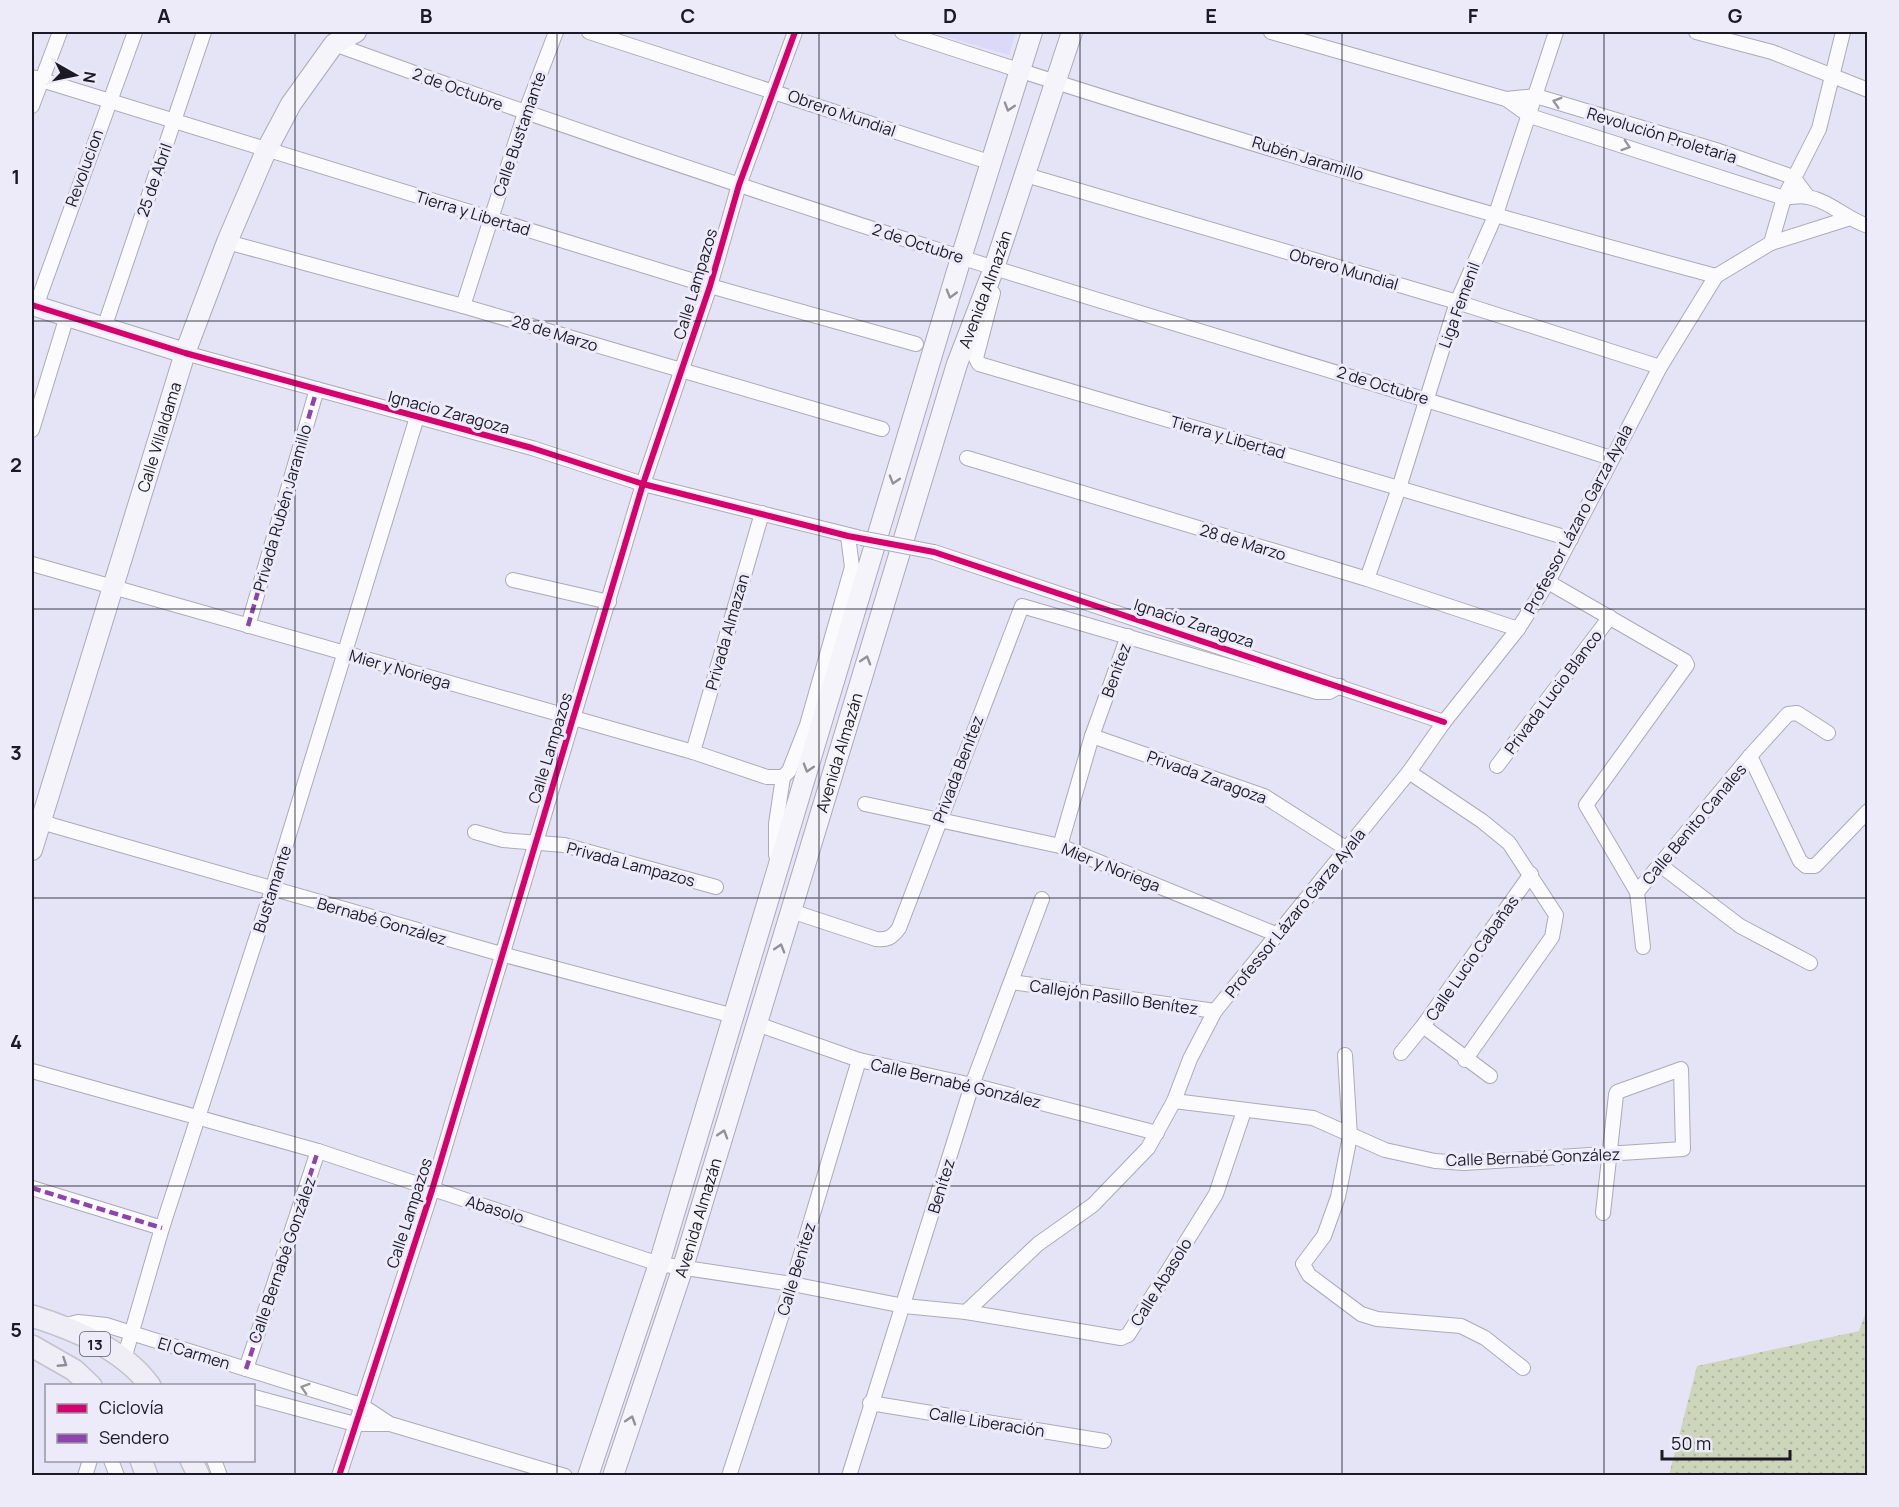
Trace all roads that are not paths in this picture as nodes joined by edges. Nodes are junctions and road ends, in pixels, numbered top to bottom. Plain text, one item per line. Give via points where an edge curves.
1 (60, 32) edge
2 (135, 32) edge
3 (204, 32) edge
4 (356, 32) edge
5 (556, 32) edge
6 (589, 32) edge
7 (795, 32) edge
8 (902, 32) edge
9 (1032, 32) edge
10 (1072, 32) edge
11 (1271, 32) edge
12 (1556, 32) edge
13 (1696, 32) edge
14 (1843, 32) edge
15 (334, 44) junction
16 (1020, 71) junction
17 (1832, 74) junction
18 (37, 78) edge
19 (1056, 83) junction
20 (772, 89) junction
21 (1868, 90) edge
22 (1536, 96) junction
23 (1506, 99) junction
24 (108, 101) junction
25 (32, 106) edge
26 (525, 113) junction
27 (1530, 116) junction
28 (174, 121) junction
29 (266, 151) junction
30 (992, 163) junction
31 (1026, 175) junction
32 (1793, 177) junction
33 (739, 185) junction
34 (1808, 197) junction
35 (1784, 198) junction
36 (1496, 214) junction
37 (490, 217) junction
38 (1847, 219) junction
39 (1868, 225) edge
40 (227, 242) junction
41 (1771, 243) junction
42 (961, 258) junction
43 (996, 268) junction
44 (1716, 276) junction
45 (710, 286) junction
46 (1457, 302) junction
47 (34, 305) edge
48 (463, 306) junction
49 (67, 316) junction
50 (105, 328) junction
51 (916, 344) dead end
52 (185, 354) junction
53 (1660, 367) junction
54 (681, 371) junction
55 (317, 389) junction
56 (1428, 398) junction
57 (417, 417) junction
58 (882, 429) dead end
59 (32, 430) edge
60 (967, 458) dead end
61 (1611, 458) junction
62 (643, 484) junction
63 (1399, 488) junction
64 (762, 513) junction
65 (854, 537) junction
66 (1571, 539) junction
67 (32, 564) edge
68 (1367, 579) junction
69 (513, 580) dead end
70 (1548, 582) junction
71 (114, 585) junction
72 (609, 602) junction
73 (1610, 617) junction
74 (248, 626) junction
75 (1518, 629) junction
76 (1128, 636) junction
77 (345, 653) junction
78 (1340, 686) junction
79 (574, 720) junction
80 (1444, 722) junction
81 (1828, 733) dead end
82 (1092, 736) junction
83 (693, 752) junction
84 (1750, 756) junction
85 (1497, 766) dead end
86 (1410, 772) junction
87 (783, 777) junction
88 (865, 804) dead end
89 (1868, 811) edge
90 (36, 821) edge
91 (938, 821) junction
92 (475, 832) dead end
93 (535, 842) junction
94 (1060, 846) junction
95 (1347, 849) junction
96 (32, 850) edge
97 (1660, 865) junction
98 (777, 873) junction
99 (1531, 874) junction
100 (716, 887) dead end
101 (272, 890) junction
102 (1637, 892) junction
103 (1042, 899) dead end
104 (791, 911) junction
105 (1278, 935) junction
106 (1643, 947) dead end
107 (501, 954) junction
108 (1810, 963) dead end
109 (1012, 982) junction
110 (1215, 1011) junction
111 (734, 1016) junction
112 (757, 1024) junction
113 (1423, 1026) junction
114 (1401, 1053) dead end
115 (1345, 1055) dead end
116 (860, 1060) junction
117 (1465, 1060) junction
118 (32, 1071) edge
119 (1490, 1077) dead end
120 (972, 1085) junction
121 (1174, 1101) junction
122 (1244, 1111) junction
123 (198, 1116) junction
124 (1157, 1133) junction
125 (1350, 1136) junction
126 (318, 1151) junction
127 (1609, 1155) junction
128 (32, 1188) edge
129 (432, 1190) junction
130 (1603, 1213) dead end
131 (162, 1228) junction
132 (659, 1264) junction
133 (682, 1267) junction
134 (792, 1284) junction
135 (904, 1306) junction
136 (966, 1312) junction
137 (32, 1316) edge
138 (63, 1326) junction
139 (132, 1334) junction
140 (32, 1346) edge
141 (124, 1359) junction
142 (1522, 1368) dead end
143 (246, 1369) junction
144 (89, 1384) edge
145 (148, 1384) edge
146 (255, 1397) edge
147 (870, 1403) junction
148 (361, 1405) junction
149 (355, 1424) junction
150 (390, 1424) junction
151 (1104, 1441) dead end
152 (111, 1462) edge
153 (141, 1462) edge
154 (192, 1462) edge
155 (214, 1462) edge
156 (117, 1476) edge
157 (147, 1476) edge
158 (199, 1476) edge
159 (220, 1476) edge
160 (339, 1476) edge
161 (565, 1476) edge
162 (588, 1476) edge
163 (613, 1476) edge
164 (729, 1476) edge
165 (849, 1476) edge

1 - 18 street
2 - 24 street, Revolucion
3 - 28 street, 25 de Abril
4 - 15 main road
5 - 26 street, Calle Bustamante
6 - 20 street, Obrero Mundial
7 - 20 street, Calle Lampazos
8 - 16 street, Rubén Jaramillo
9 - 16 main road, Avenida Almazán
10 - 19 main road, Avenida Almazán
11 - 23 street, Revolución Proletaria
12 - 22 street, Liga Femenil
13 - 17 street via 1772,52
14 - 17 street
15 - 26 street, 2 de Octubre
15 - 29 main road, Calle Villaldama via 302,87
16 - 19 street, Rubén Jaramillo
16 -> 30 main road, Avenida Almazán
17 - 21 street
17 - 32 street via 1819,129
18 - 24 street, Tierra y Libertad
18 - 25 street
19 - 31 main road, Avenida Almazán
19 - 36 street, Rubén Jaramillo
20 - 30 street, Obrero Mundial
20 - 33 street, Calle Lampazos
22 - 23 street, Revolución Proletaria
22 - 27 street, Liga Femenil
32 -> 22 street, Revolución Proletaria
23 - 27 street, Revolución Proletaria
24 - 28 street, Tierra y Libertad
24 - 47 street, Revolucion
26 - 33 street, 2 de Octubre
26 - 37 street, Calle Bustamante
27 -> 35 street, Revolución Proletaria
27 - 36 street, Liga Femenil
28 - 29 street, Tierra y Libertad
28 - 50 street, 25 de Abril
29 - 37 street, Tierra y Libertad
29 - 40 main road, Calle Villaldama
30 - 42 main road, Avenida Almazán
31 - 43 main road, Avenida Almazán
31 - 46 street, Obrero Mundial
32 - 34 street, Revolución Proletaria
32 - 35 street
33 - 42 street, 2 de Octubre
33 - 45 street, Calle Lampazos
34 - 35 street, Revolución Proletaria
34 - 38 street, Revolución Proletaria
35 - 41 street
36 - 44 street, Rubén Jaramillo
36 - 46 street, Liga Femenil
37 - 45 street, Tierra y Libertad
37 - 48 street, Calle Bustamante
38 - 39 street, Revolución Proletaria
38 - 41 street, Professor Lázaro Garza Ayala
40 - 48 street, 28 de Marzo
40 - 52 main road, Calle Villaldama
41 - 44 street, Professor Lázaro Garza Ayala
42 - 43 street, 2 de Octubre
42 -> 98 main road, Avenida Almazán
43 - 56 street, 2 de Octubre
43 - 63 street, Tierra y Libertad via 976,358 979,364
104 -> 43 main road, Avenida Almazán via 949,387
44 - 53 street, Professor Lázaro Garza Ayala
45 - 51 street, Tierra y Libertad
45 - 54 street, Calle Lampazos
46 - 53 street, Obrero Mundial
46 - 56 street, Liga Femenil
47 - 49 main road, Ignacio Zaragoza
48 - 54 street, 28 de Marzo
49 - 50 main road, Ignacio Zaragoza
49 - 59 street
50 - 52 main road, Ignacio Zaragoza
52 - 55 street, Ignacio Zaragoza
52 - 71 main road, Calle Villaldama
53 - 61 street, Professor Lázaro Garza Ayala
54 - 58 street, 28 de Marzo
54 - 62 street, Calle Lampazos
55 - 57 street, Ignacio Zaragoza
55 - 74 street, Privada Rubén Jaramillo
56 - 61 street, 2 de Octubre
56 - 63 street, Liga Femenil
57 - 62 street, Ignacio Zaragoza
57 - 77 street, Bustamante
60 - 68 street, 28 de Marzo
61 - 66 street, Professor Lázaro Garza Ayala
62 - 64 street, Ignacio Zaragoza
62 - 72 street, Calle Lampazos
63 - 66 street, Tierra y Libertad
63 - 68 street, Liga Femenil
64 - 65 street, Ignacio Zaragoza
64 - 83 street, Privada Almazan
65 - 78 street, Ignacio Zaragoza, bridge via 934,552
65 - 87 street via 852,567 807,725
66 - 70 street, Professor Lázaro Garza Ayala
67 - 71 street, Mier y Noriega
68 - 75 street, 28 de Marzo
69 - 72 street
70 - 73 street
70 - 75 street, Professor Lázaro Garza Ayala
71 - 74 street, Mier y Noriega
71 - 90 main road, Calle Villaldama
72 - 79 street, Calle Lampazos
73 - 85 street, Privada Lucio Blanco
73 - 102 street via 1687,665 1586,805
74 - 77 street, Mier y Noriega
75 - 80 street, Professor Lázaro Garza Ayala
76 - 78 street, Benítez via 1317,692 1329,692
76 - 82 street, Benítez
76 - 91 street, Privada Benítez via 1023,606
77 - 79 street, Mier y Noriega
77 - 101 street, Bustamante
78 - 80 street, Ignacio Zaragoza
79 - 83 street, Mier y Noriega
79 - 93 street, Calle Lampazos
80 - 86 street, Professor Lázaro Garza Ayala
81 - 84 street, Calle Benito Canales via 1792,711
82 - 94 street, Benítez
82 - 95 street, Privada Zaragoza via 1264,796
83 - 87 street, Mier y Noriega via 767,777
84 - 89 street via 1806,867 1815,866
84 - 97 street, Calle Benito Canales
86 - 95 street, Professor Lázaro Garza Ayala
86 - 99 street via 1499,835
87 - 98 street via 776,824
88 - 91 street, Mier y Noriega
90 - 96 main road, Calle Villaldama
90 - 101 street, Bernabé González
91 - 94 street, Mier y Noriega
91 - 104 street, Privada Benítez via 899,928 889,939 876,939
92 - 93 street, Privada Lampazos via 503,840
93 - 100 street, Privada Lampazos via 564,845
93 - 107 street, Calle Lampazos
94 - 105 street, Mier y Noriega
95 - 105 street, Professor Lázaro Garza Ayala
97 - 102 street, Calle Benito Canales
97 - 108 street via 1757,938
98 - 111 main road, Avenida Almazán
99 - 113 street, Calle Lucio Cabañas
99 - 117 street via 1556,915 1554,931
101 - 107 street, Bernabé González
101 - 123 street, Bustamante
102 - 106 street
103 - 109 street, Benítez
112 -> 104 main road, Avenida Almazán
105 - 110 street, Professor Lázaro Garza Ayala
107 - 111 street, Bernabé González
107 - 129 street, Calle Lampazos
109 - 110 street, Callejón Pasillo Benítez
109 - 120 street, Benítez
110 - 121 street, Professor Lázaro Garza Ayala
111 - 132 main road, Avenida Almazán
112 - 116 street, Calle Bernabé González
133 -> 112 main road, Avenida Almazán
113 - 114 street
113 - 117 street, Calle Lucio Cabañas
115 - 125 street
116 - 120 street, Calle Bernabé González
116 - 134 street, Calle Benítez
117 - 119 street, Calle Lucio Cabañas
118 - 123 street, Abasolo
120 - 124 street, Calle Bernabé González
120 - 135 street, Benítez
121 - 122 street, Calle Bernabé González
121 - 124 street, Professor Lázaro Garza Ayala
122 - 125 street, Calle Bernabé González via 1313,1118
122 - 136 street, Calle Abasolo via 1216,1194 1126,1337
123 - 126 street, Abasolo
123 - 131 street, Bustamante
124 - 136 street, Professor Lázaro Garza Ayala via 1109,1191 1038,1245
125 - 127 street, Calle Bernabé González via 1384,1150 1435,1161
125 - 142 street via 1333,1216 1306,1270 1361,1314 1377,1319 1461,1326 1485,1338
126 - 129 street, Abasolo
126 - 143 street, Calle Bernabé González
127 - 127 street, Calle Bernabé González via 1684,1148 1681,1069 1617,1092
127 - 130 street
128 - 131 street
129 - 132 street, Abasolo
129 - 148 street, Calle Lampazos
131 - 139 street, Bustamante
132 - 133 street, Abasolo
132 - 162 main road, Avenida Almazán
133 - 134 street, Abasolo
163 -> 133 main road, Avenida Almazán
134 - 135 street, Abasolo
134 - 164 street, Calle Benítez
135 - 136 street, Abasolo
135 - 147 street, Benítez
137 - 138 main road, 13
138 - 139 street, El Carmen via 92,1323
138 - 141 main road, 13
139 - 141 street, Bustamante
139 - 143 street, El Carmen
140 -> 144 main road, 13 via 74,1370
141 - 145 main road, 13
148 -> 143 street, El Carmen
146 - 149 street, El Carmen
147 - 151 street, Calle Liberación
147 - 165 street, Benítez
148 - 149 street, Calle Lampazos
148 - 150 street, El Carmen
149 - 150 street, El Carmen
149 - 160 street, Calle Lampazos
150 - 161 street, El Carmen
152 - 156 street
153 - 157 main road
154 - 158 main road
155 - 159 street

